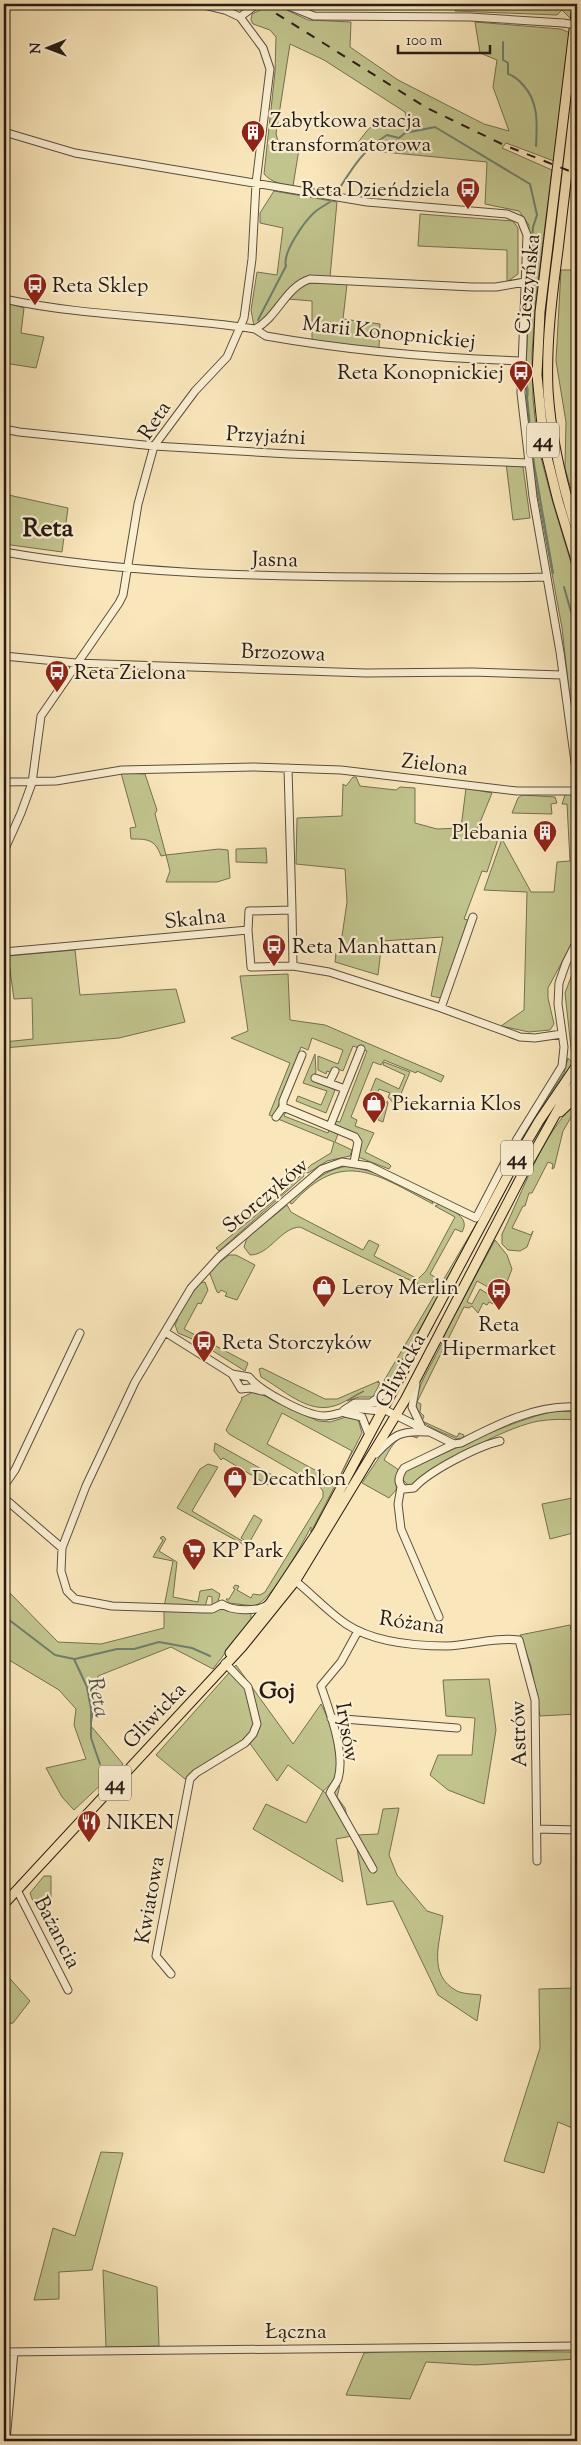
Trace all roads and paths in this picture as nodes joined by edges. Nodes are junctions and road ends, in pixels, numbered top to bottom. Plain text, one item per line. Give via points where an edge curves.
1 (200, 4) edge
2 (258, 4) edge
3 (284, 4) edge
4 (577, 5) edge
5 (240, 17) junction
6 (577, 25) edge
7 (577, 88) edge
8 (4, 132) edge
9 (256, 183) junction
10 (525, 282) junction
11 (4, 299) edge
12 (241, 327) junction
13 (255, 329) junction
14 (521, 360) junction
15 (4, 429) edge
16 (154, 446) junction
17 (528, 463) junction
18 (577, 531) edge
19 (4, 552) edge
20 (577, 563) edge
21 (128, 569) junction
22 (546, 577) junction
23 (4, 656) edge
24 (76, 663) junction
25 (562, 675) junction
26 (288, 768) junction
27 (577, 776) edge
28 (4, 782) edge
29 (32, 783) junction
30 (577, 792) edge
31 (4, 851) edge
32 (292, 910) junction
33 (473, 917) dead end
34 (248, 930) junction
35 (577, 941) edge
36 (4, 952) edge
37 (293, 966) junction
38 (441, 1008) junction
39 (562, 1034) junction
40 (360, 1048) dead end
41 (302, 1055) dead end
42 (577, 1066) edge
43 (335, 1071) dead end
44 (315, 1078) dead end
45 (577, 1082) edge
46 (329, 1083) junction
47 (345, 1089) junction
48 (577, 1096) edge
49 (283, 1106) junction
50 (556, 1115) junction
51 (276, 1117) dead end
52 (330, 1126) junction
53 (354, 1162) junction
54 (165, 1332) junction
55 (80, 1334) dead end
56 (418, 1375) junction
57 (240, 1380) junction
58 (251, 1385) junction
59 (395, 1387) junction
60 (372, 1402) junction
61 (577, 1407) edge
62 (383, 1409) junction
63 (340, 1413) junction
64 (396, 1414) junction
65 (422, 1428) junction
66 (430, 1432) junction
67 (369, 1435) junction
68 (500, 1441) dead end
69 (454, 1444) junction
70 (365, 1465) junction
71 (4, 1486) edge
72 (402, 1487) junction
73 (4, 1498) edge
74 (62, 1548) junction
75 (292, 1578) junction
76 (271, 1602) junction
77 (439, 1617) dead end
78 (358, 1631) junction
79 (519, 1640) joint
80 (227, 1661) junction
81 (331, 1718) junction
82 (457, 1728) dead end
83 (536, 1829) junction
84 (577, 1830) edge
85 (537, 1861) dead end
86 (373, 1869) dead end
87 (17, 1890) junction
88 (4, 1904) edge
89 (171, 1974) dead end
90 (68, 1990) dead end
91 (577, 2346) edge
92 (4, 2352) edge
93 (14, 2352) junction
94 (6, 2441) edge

1 - 5 street
2 - 5 street
3 - 6 street, bridge via 314,16 480,17
4 - 20 main road, Cieszyńska / 44 via 540,312 537,375 544,445
5 - 9 street, Reta via 263,48 270,69
7 - 18 main road, Cieszyńska / 44 via 550,313 548,390 555,446
8 - 9 street via 75,153
9 - 10 street via 367,202 515,216 526,231
9 - 12 street, Reta via 250,275
10 - 13 street via 472,287 310,279 299,283 274,314
10 - 14 street
11 - 12 street via 95,314
12 - 13 street
12 - 16 street, Reta via 220,366 195,390
13 - 14 street, Marii Konopnickiej via 266,336 376,352
14 - 17 street
15 - 16 street, Przyjaźni
16 - 17 street, Przyjaźni
16 - 21 street, Reta via 138,504
17 - 22 street
19 - 21 street, Jasna
21 - 22 street, Jasna via 279,577
21 - 24 street, Reta via 119,603
22 - 25 street
23 - 24 street, Brzozowa
24 - 25 street, Brzozowa via 366,673
24 - 29 street, Reta via 41,716
25 - 27 street
26 - 29 street, Zielona via 122,770
26 - 30 street, Zielona via 341,770 517,790
26 - 32 street
28 - 29 street, Zielona
29 - 31 street, Reta
32 - 34 street via 249,911
32 - 37 street
33 - 38 street
34 - 36 street, Skalna
34 - 37 street, Skalna via 251,968
35 - 39 street via 559,983
37 - 38 street, Skalna via 336,974
38 - 39 street, Skalna via 520,1036 535,1038
39 - 53 street, Storczyków via 562,1066 517,1138 476,1218 380,1171
40 - 47 street
41 - 49 street
42 - 59 main road, Gliwicka / 44 via 516,1160
43 - 46 street
44 - 46 street
45 - 50 main road, Gliwicka
46 - 47 street
47 - 52 street
48 - 50 main road
49 - 51 street
49 - 52 street
50 - 56 main road, Gliwicka / 44
52 - 53 street via 357,1138
53 - 54 street, Storczyków via 336,1163 322,1169 219,1257 191,1288
54 - 57 street
54 - 74 street, Storczyków via 118,1417
55 - 71 street via 15,1470
56 - 64 main road, Gliwicka / 44
56 - 65 street via 412,1406
57 - 58 street via 249,1377
57 - 58 street via 241,1389
58 - 63 street via 311,1414
59 - 60 street
59 - 62 main road, Gliwicka / 44
60 - 62 street via 381,1404
60 - 63 street via 355,1402
61 - 69 street via 538,1410
62 - 63 street via 356,1409
62 - 64 street
62 - 67 main road, Gliwicka / 44
63 - 67 street via 362,1417
64 - 65 street
64 - 70 main road, Gliwicka / 44
65 - 66 street
66 - 69 street
66 - 70 street via 409,1431 394,1436
67 - 75 main road, Gliwicka / 44
68 - 72 street via 441,1468 414,1488 406,1490
69 - 72 street via 404,1468 399,1478
70 - 75 main road, Gliwicka / 44 via 338,1514
72 - 77 street via 398,1504 401,1529
73 - 74 street
74 - 76 street via 61,1571 67,1591 75,1599 112,1606 203,1609 222,1604 257,1611
75 - 76 main road, Gliwicka / 44
75 - 78 street, Różana
75 - 80 main road, Gliwicka / 44 via 256,1631
76 - 80 main road, Gliwicka / 44
78 - 79 street, Różana via 395,1642 435,1646 506,1638
78 - 81 street, Irysów via 341,1662 321,1686
79 - 83 street, Astrów via 535,1700
80 - 87 main road, Gliwicka / 44
80 - 89 street, Kwiatowa via 248,1687 258,1724 245,1742 190,1780 156,1956
81 - 82 street
81 - 86 street, Irysów via 339,1761 338,1778 330,1793
83 - 84 street
83 - 85 street, Astrów
87 - 88 main road, Gliwicka / 44
87 - 90 street, Bażancia
91 - 93 street, Łączna
92 - 93 street, Łączna
93 - 94 street

